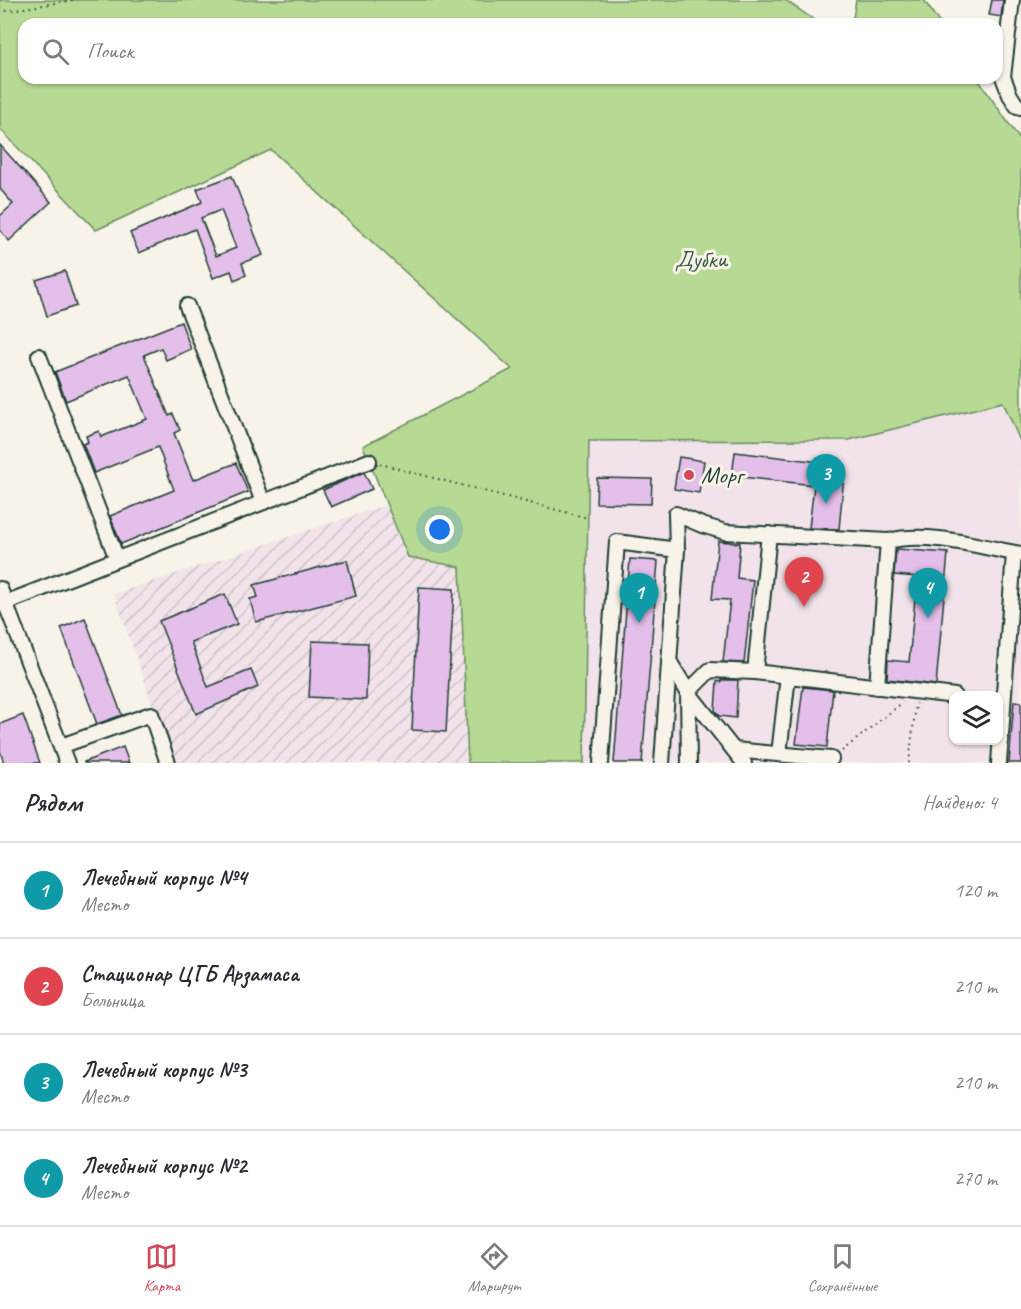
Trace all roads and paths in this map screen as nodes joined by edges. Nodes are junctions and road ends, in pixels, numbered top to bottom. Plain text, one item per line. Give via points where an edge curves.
1 (73, 0) edge
2 (1012, 0) edge
3 (0, 12) edge
4 (1021, 106) edge
5 (187, 306) dead end
6 (39, 356) dead end
7 (369, 460) joint
8 (263, 502) junction
9 (588, 518) dead end
10 (770, 534) junction
11 (888, 541) junction
12 (678, 550) junction
13 (1017, 554) edge
14 (117, 559) junction
15 (0, 589) edge
16 (5, 603) junction
17 (669, 661) junction
18 (755, 672) junction
19 (788, 676) junction
20 (877, 687) junction
21 (917, 691) junction
22 (1002, 691) edge
23 (688, 692) junction
24 (949, 695) edge
25 (1000, 745) edge
26 (61, 746) junction
27 (734, 750) junction
28 (779, 754) junction
29 (831, 759) joint
30 (68, 763) edge
31 (168, 763) edge
32 (601, 763) edge
33 (662, 763) edge
34 (689, 763) edge
35 (744, 763) edge
36 (909, 763) edge
37 (999, 763) edge

1 - 3 path
2 - 4 street via 1003,77 1010,95
5 - 8 street
6 - 14 street
7 - 8 street
7 - 9 path
8 - 14 street
10 - 11 street
10 - 12 street via 725,532 676,514
10 - 18 street
11 - 13 street via 904,537 954,542
11 - 20 street
12 - 17 street
12 - 32 street via 617,542
13 - 22 street
14 - 16 street
15 - 16 street
16 - 26 street
17 - 23 street
17 - 33 street
18 - 19 street
18 - 23 street via 710,670
19 - 20 street
19 - 28 street
20 - 21 street
21 - 24 street
21 - 29 path
21 - 36 path
23 - 27 street
23 - 34 street
25 - 37 street
26 - 30 street
26 - 31 street via 151,714
27 - 28 street
27 - 35 street
28 - 29 street

